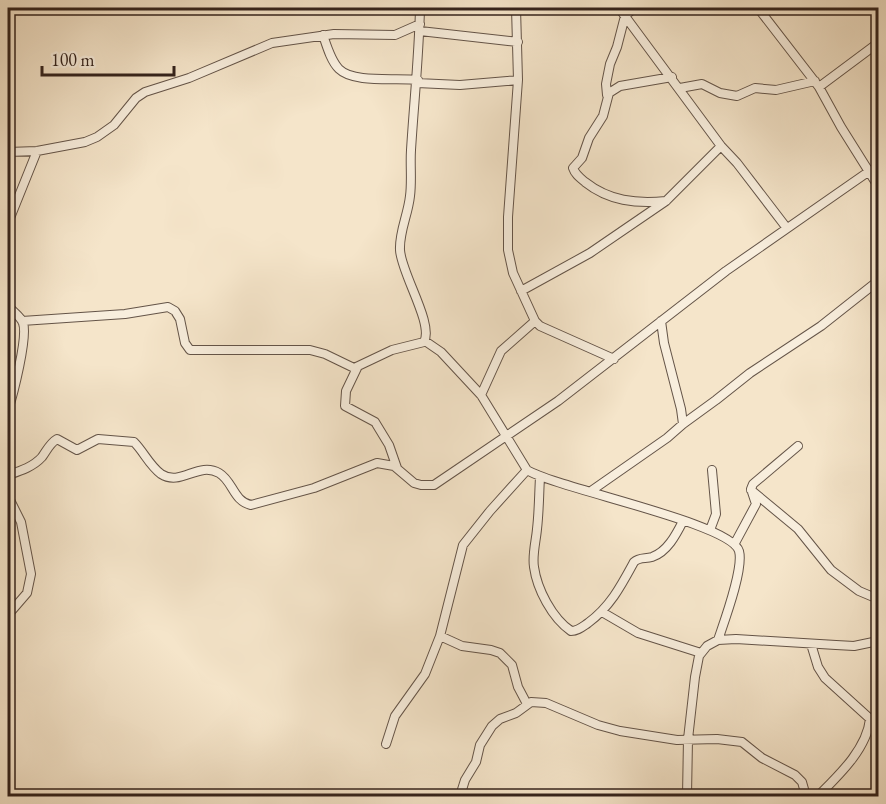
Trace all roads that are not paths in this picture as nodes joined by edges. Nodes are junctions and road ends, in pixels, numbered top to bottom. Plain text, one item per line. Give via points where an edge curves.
1 (420, 8) edge
2 (516, 8) edge
3 (619, 8) edge
4 (634, 8) edge
5 (758, 8) edge
6 (625, 16) junction
7 (420, 28) junction
8 (323, 35) junction
9 (518, 42) junction
10 (879, 43) edge
11 (418, 65) junction
12 (672, 77) junction
13 (405, 78) junction
14 (518, 80) junction
15 (417, 82) junction
16 (817, 84) junction
17 (680, 88) junction
18 (607, 95) junction
19 (722, 146) junction
20 (37, 151) junction
21 (8, 152) edge
22 (879, 162) edge
23 (868, 172) junction
24 (879, 186) edge
25 (666, 201) junction
26 (8, 223) edge
27 (786, 227) junction
28 (879, 281) edge
29 (521, 291) junction
30 (8, 305) edge
31 (22, 321) junction
32 (535, 321) junction
33 (662, 321) junction
34 (425, 341) junction
35 (614, 359) junction
36 (357, 368) junction
37 (481, 394) junction
38 (8, 410) edge
39 (682, 424) junction
40 (508, 436) junction
41 (798, 446) dead end
42 (397, 468) junction
43 (527, 470) junction
44 (712, 470) dead end
45 (8, 475) edge
46 (540, 477) junction
47 (751, 490) junction
48 (591, 491) junction
49 (8, 496) edge
50 (683, 521) junction
51 (710, 530) junction
52 (735, 543) junction
53 (879, 599) edge
54 (602, 612) junction
55 (8, 615) edge
56 (440, 636) junction
57 (718, 640) junction
58 (879, 641) edge
59 (811, 644) junction
60 (701, 653) junction
61 (527, 704) junction
62 (870, 719) junction
63 (879, 726) edge
64 (688, 739) junction
65 (386, 744) dead end
66 (460, 796) edge
67 (687, 796) edge
68 (806, 796) edge
69 (818, 796) edge

1 - 7 street
2 - 9 street
3 - 6 street
4 - 6 street
5 - 16 street
6 - 12 street
6 - 18 street via 610,64
7 - 8 street via 395,35
7 - 9 street
7 - 11 street
8 - 13 street via 333,60 344,73
8 - 20 street via 272,43 145,92 97,137
9 - 14 street
10 - 16 street
11 - 13 street
11 - 15 street
12 - 17 street
12 - 18 street via 620,86
13 - 15 street
14 - 15 street via 460,85
14 - 29 street via 507,232 510,265
15 - 34 street via 411,194 399,251 424,322
16 - 17 street via 776,90 757,87 737,96 702,84
16 - 23 street
17 - 19 street
18 - 25 street via 604,114 582,158 573,166 574,172 592,187 623,201
19 - 25 street
19 - 27 street
20 - 21 street
20 - 26 street
22 - 23 lane
23 - 24 street
23 - 27 street
25 - 29 street via 590,253
27 - 33 street
28 - 39 street
29 - 32 street
30 - 31 street
31 - 36 street via 168,307 180,319 190,350 310,350
31 - 38 street via 24,333
32 - 35 street via 544,329
32 - 37 street via 501,351
33 - 35 street
33 - 39 street
34 - 36 street via 392,350
34 - 37 street via 441,352
35 - 40 street
36 - 42 street via 346,391 345,406 375,422
37 - 40 street
39 - 48 street
40 - 42 street via 434,485 414,483
40 - 43 street
41 - 47 street via 762,474
42 - 45 street via 375,464 314,488 251,505 239,500 223,475 212,470 196,470 178,478 166,476 150,464 132,441 98,440 77,450 57,439 33,465
43 - 46 street
43 - 56 street via 463,545
44 - 51 street via 716,514
46 - 48 street
46 - 54 street via 533,565 541,588 557,619 571,630 578,630
47 - 52 street via 756,504
47 - 53 street via 798,529 831,570 859,591
48 - 50 street
49 - 55 street via 21,522 31,574 27,593
50 - 51 street
50 - 54 street via 658,554 634,562
51 - 52 street
52 - 57 street via 739,563
54 - 60 street via 638,633
56 - 61 street via 462,646 500,653 512,665
56 - 65 street via 425,674 395,716
57 - 59 street
57 - 60 street
58 - 59 street via 854,646
59 - 62 street via 825,678
60 - 64 street
61 - 64 street via 546,703 620,731
61 - 66 street via 500,719 487,733
62 - 63 street
62 - 69 street via 864,741
64 - 67 street
64 - 68 street via 742,742 762,759 795,775

